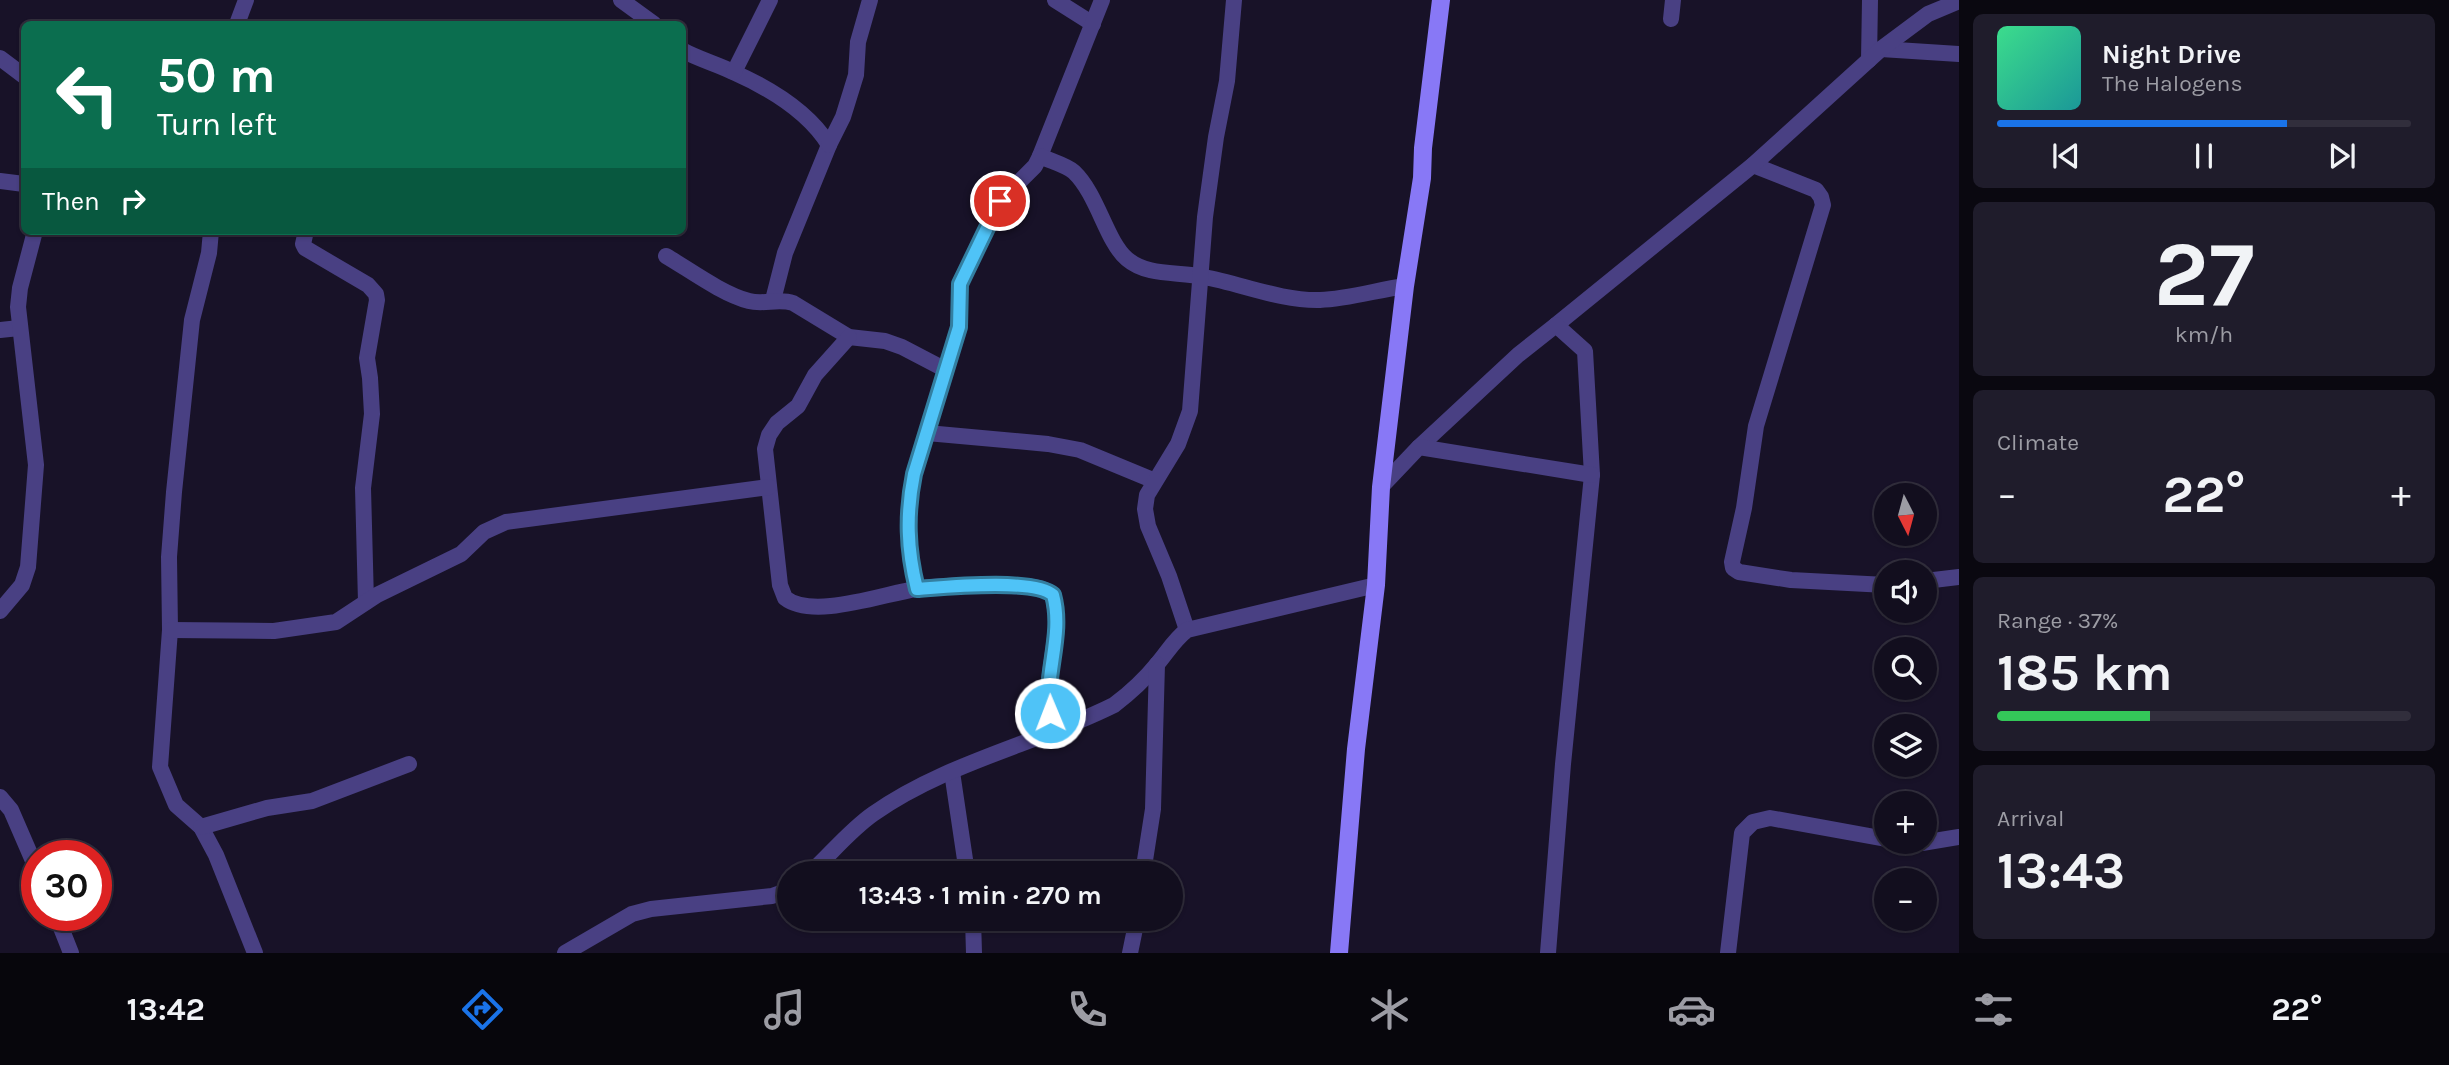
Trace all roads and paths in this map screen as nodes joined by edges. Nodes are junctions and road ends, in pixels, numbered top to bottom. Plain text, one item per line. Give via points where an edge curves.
1 (246, 0) edge
2 (621, 0) edge
3 (770, 0) edge
4 (870, 0) edge
5 (1055, 0) edge
6 (1102, 0) edge
7 (1234, 0) edge
8 (1441, 0) edge
9 (1673, 0) edge
10 (1870, 0) edge
11 (1959, 1) edge
12 (1671, 19) dead end
13 (238, 21) edge
14 (650, 21) edge
15 (1093, 24) junction
16 (686, 52) edge
17 (1959, 54) edge
18 (1875, 55) junction
19 (0, 58) edge
20 (734, 72) junction
21 (21, 74) edge
22 (828, 145) junction
23 (1040, 156) junction
24 (1753, 165) junction
25 (0, 181) edge
26 (21, 184) edge
27 (34, 235) edge
28 (210, 235) edge
29 (305, 235) edge
30 (666, 256) dead end
31 (1201, 276) junction
32 (1405, 286) junction
33 (773, 300) junction
34 (1556, 325) junction
35 (19, 328) junction
36 (0, 330) edge
37 (849, 337) junction
38 (946, 370) junction
39 (927, 433) junction
40 (1419, 447) junction
41 (1592, 475) junction
42 (1155, 481) junction
43 (769, 487) junction
44 (1381, 487) junction
45 (1959, 577) edge
46 (1937, 580) edge
47 (1874, 584) edge
48 (1376, 585) junction
49 (917, 589) junction
50 (366, 602) junction
51 (0, 611) edge
52 (170, 630) junction
53 (1187, 630) junction
54 (1157, 664) junction
55 (1053, 732) junction
56 (409, 764) dead end
57 (952, 772) junction
58 (0, 797) edge
59 (201, 827) junction
60 (1874, 837) edge
61 (1959, 837) edge
62 (24, 840) edge
63 (1937, 841) edge
64 (823, 861) edge
65 (965, 861) edge
66 (1145, 861) edge
67 (777, 894) edge
68 (62, 931) edge
69 (973, 931) edge
70 (1135, 931) edge
71 (71, 953) edge
72 (255, 953) edge
73 (565, 953) edge
74 (974, 953) edge
75 (1130, 953) edge
76 (1339, 953) edge
77 (1548, 953) edge
78 (1728, 953) edge

1 - 13 street
2 - 14 street
3 - 20 street
4 - 22 street via 858,43 856,75 843,117
5 - 15 street
6 - 15 street
7 - 31 street
8 - 32 street
9 - 12 street
10 - 18 street
11 - 18 street via 1928,14
15 - 23 street
16 - 20 street
17 - 18 street
18 - 24 street
19 - 21 street
20 - 22 street via 790,104
22 - 33 street via 785,253
23 - 31 street via 1073,172 1125,258 1158,272
23 - 38 street via 1000,201 960,284 960,320
24 - 34 street
24 - 47 street via 1816,190 1823,205 1756,426 1733,568 1791,580
25 - 26 street
27 - 35 street via 20,289
28 - 52 street via 192,320 174,492
29 - 50 street via 305,248 368,285 377,300 367,358 372,414 363,488
30 - 33 street via 737,297 752,302
31 - 32 street via 1297,299 1337,299
31 - 42 street via 1190,411 1178,444
32 - 44 street
33 - 37 street via 793,303
34 - 40 street
34 - 41 street via 1585,351
35 - 36 street
35 - 51 street via 36,465 31,541 22,585
37 - 38 street via 885,341
37 - 43 street via 815,375 798,406 769,435 765,449
38 - 39 street
39 - 42 street via 1080,450
39 - 49 street via 914,474 908,518
40 - 41 street
40 - 44 street
41 - 77 street
42 - 53 street via 1147,495 1148,526
43 - 49 street via 780,585 791,603 832,605
43 - 50 street via 506,522 484,533 461,554
44 - 48 street
45 - 46 street
48 - 53 street
48 - 76 street
49 - 55 street via 993,585 1035,587 1053,595 1057,623 1047,695
50 - 52 street via 345,618 324,624 274,631
52 - 59 street via 160,767 176,805
53 - 54 street
54 - 55 street via 1114,705
54 - 66 street via 1153,810
55 - 57 street
56 - 59 street via 312,801
57 - 64 street via 873,814
57 - 65 street
58 - 62 street
59 - 72 street
60 - 78 street via 1770,818 1753,822 1742,833
61 - 63 street
67 - 73 street via 632,914
68 - 71 street
69 - 74 street
70 - 75 street

